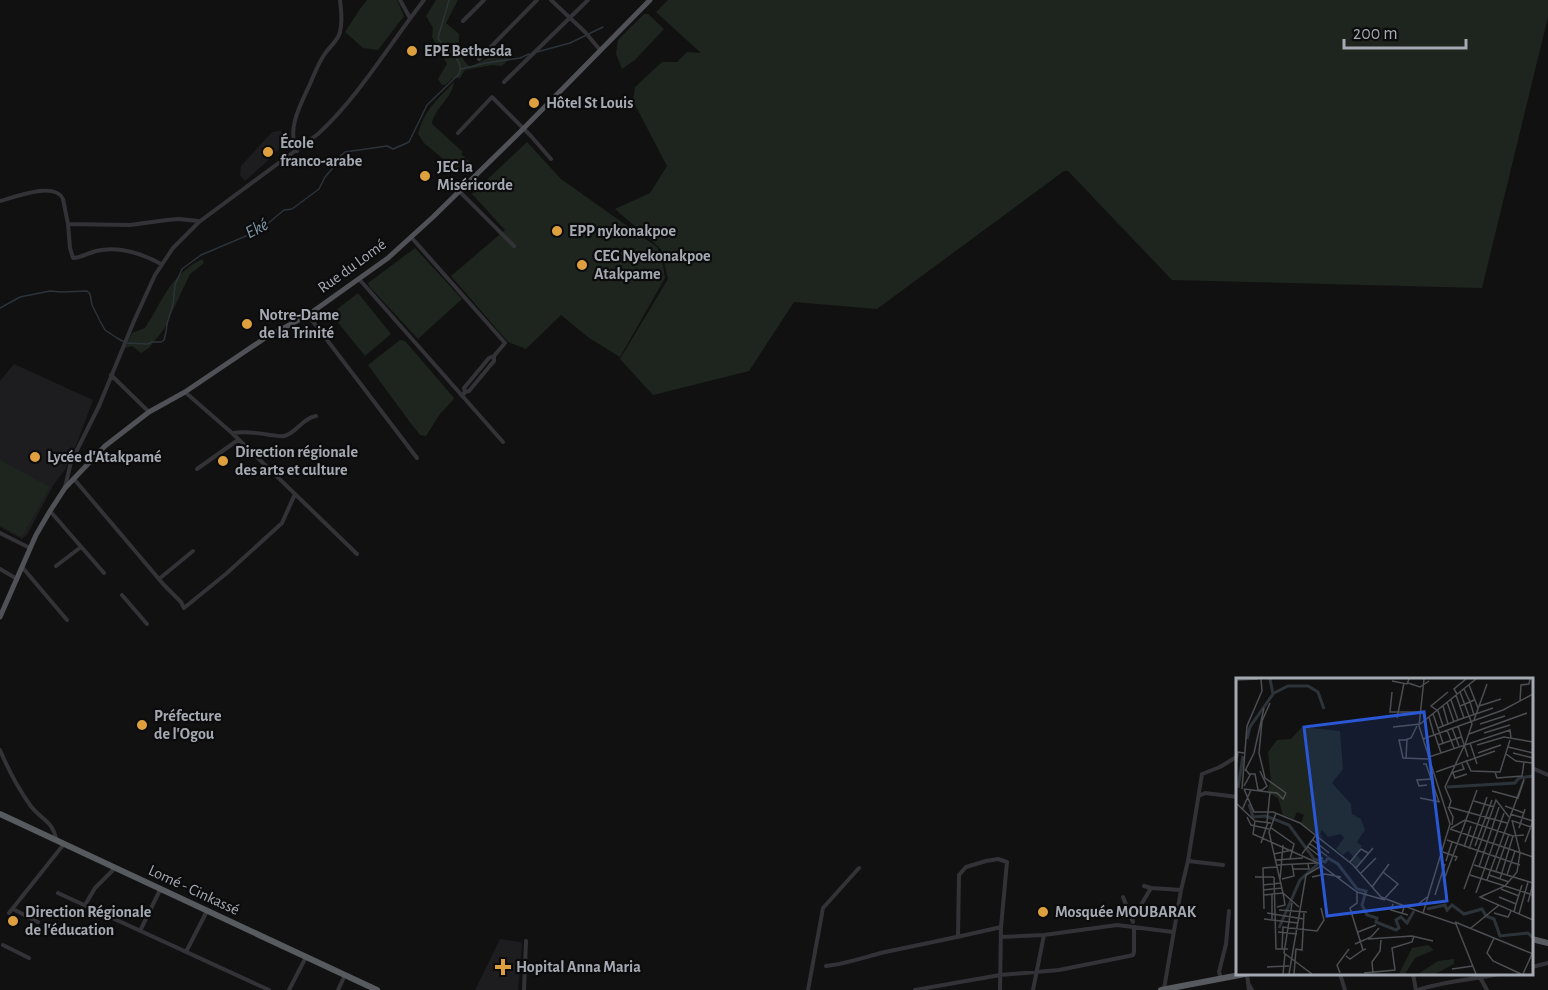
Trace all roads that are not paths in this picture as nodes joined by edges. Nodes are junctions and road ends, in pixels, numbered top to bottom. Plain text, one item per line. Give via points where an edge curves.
1 (340, 0) edge
2 (400, 0) edge
3 (424, 0) edge
4 (484, 0) edge
5 (537, 0) edge
6 (551, 0) edge
7 (588, 0) edge
8 (650, 0) edge
9 (410, 18) junction
10 (570, 18) junction
11 (463, 21) dead end
12 (600, 50) junction
13 (479, 59) dead end
14 (504, 82) dead end
15 (524, 128) junction
16 (458, 133) dead end
17 (297, 151) junction
18 (551, 159) dead end
19 (459, 191) junction
20 (0, 201) edge
21 (199, 222) junction
22 (68, 224) junction
23 (411, 237) junction
24 (514, 246) dead end
25 (161, 264) junction
26 (359, 279) junction
27 (308, 315) junction
28 (111, 375) junction
29 (185, 392) junction
30 (463, 394) junction
31 (149, 411) junction
32 (316, 416) dead end
33 (232, 434) junction
34 (238, 440) junction
35 (503, 442) dead end
36 (417, 458) dead end
37 (197, 469) dead end
38 (74, 479) junction
39 (64, 488) junction
40 (295, 494) junction
41 (50, 511) junction
42 (0, 533) edge
43 (81, 547) junction
44 (31, 549) junction
45 (193, 551) dead end
46 (357, 554) dead end
47 (56, 566) dead end
48 (22, 567) junction
49 (0, 569) edge
50 (104, 573) dead end
51 (17, 579) junction
52 (159, 579) junction
53 (122, 595) dead end
54 (0, 617) edge
55 (67, 620) dead end
56 (147, 624) dead end
57 (0, 750) edge
58 (1236, 757) edge
59 (1533, 768) edge
60 (1548, 775) edge
61 (1198, 797) junction
62 (1236, 797) edge
63 (0, 814) edge
64 (56, 840) junction
65 (64, 844) junction
66 (1188, 861) junction
67 (1222, 866) dead end
68 (115, 867) junction
69 (859, 868) dead end
70 (1144, 886) dead end
71 (1151, 888) junction
72 (161, 889) junction
73 (1181, 890) junction
74 (58, 893) dead end
75 (1123, 897) dead end
76 (85, 905) junction
77 (13, 909) junction
78 (207, 911) junction
79 (1229, 911) dead end
80 (9, 913) dead end
81 (1132, 920) junction
82 (38, 922) dead end
83 (1001, 927) junction
84 (1135, 927) junction
85 (140, 931) junction
86 (1173, 932) junction
87 (1044, 935) junction
88 (958, 937) junction
89 (1001, 937) junction
90 (1533, 939) edge
91 (526, 941) dead end
92 (1548, 943) edge
93 (3, 945) dead end
94 (186, 952) junction
95 (306, 957) junction
96 (28, 958) dead end
97 (1548, 963) edge
98 (826, 966) dead end
99 (1533, 967) edge
100 (1036, 973) junction
101 (345, 975) junction
102 (1000, 975) junction
103 (1241, 975) edge
104 (1246, 975) edge
105 (1340, 975) edge
106 (1413, 975) edge
107 (1479, 976) edge
108 (1221, 979) junction
109 (1180, 988) edge
110 (269, 990) edge
111 (290, 990) edge
112 (338, 990) edge
113 (377, 990) edge
114 (524, 990) edge
115 (808, 990) edge
116 (915, 990) edge
117 (1000, 990) edge
118 (1033, 990) edge
119 (1162, 990) edge
120 (1250, 990) edge
121 (1345, 990) edge
122 (1417, 990) edge
123 (1487, 990) edge

1 - 17 street via 340,35 320,62 296,115 293,136
2 - 9 street
3 - 9 street
4 - 11 street
5 - 13 street
6 - 10 street
7 - 10 street
8 - 12 main road, Rue du Lomé
9 - 17 street via 340,112
10 - 12 street
10 - 14 street
12 - 15 main road, Rue du Lomé
15 - 16 street via 492,97
15 - 18 street
15 - 19 main road, Rue du Lomé
17 - 21 street
19 - 23 main road, Rue du Lomé
19 - 24 street
20 - 22 street via 26,193 57,192 62,195
21 - 22 street via 179,219 130,225
21 - 25 street
22 - 25 street via 73,258 113,248
23 - 26 main road, Rue du Lomé
23 - 30 street via 505,343 469,392
25 - 28 street
26 - 27 main road, Rue du Lomé
26 - 30 street
27 - 29 main road, Rue du Lomé via 265,338
27 - 36 street
28 - 31 street
28 - 39 street via 71,462
29 - 31 main road, Rue du Lomé
29 - 33 street
30 - 35 street
31 - 38 main road, Rue du Lomé via 105,446
32 - 33 street via 284,436
33 - 34 street
34 - 37 street
34 - 40 street
38 - 39 main road, Rue du Lomé
38 - 52 street
39 - 41 main road, Rue du Lomé
40 - 46 street
40 - 52 street via 282,523 184,608
41 - 43 street
41 - 44 main road, Rue du Lomé
42 - 44 street
43 - 47 street
43 - 50 street
44 - 48 main road, Rue du Lomé
45 - 52 street
48 - 51 main road, Rue du Lomé
48 - 55 street
49 - 51 street
51 - 54 main road, Rue du Lomé
53 - 56 street
57 - 64 street via 30,806 53,828
58 - 61 street via 1202,774
59 - 60 street
61 - 62 street via 1206,793
61 - 66 street
63 - 64 highway, Lomé - Cinkassé
64 - 65 highway, Lomé - Cinkassé
65 - 68 highway, Lomé - Cinkassé
65 - 77 street
66 - 67 street
66 - 73 street
68 - 72 highway, Lomé - Cinkassé
68 - 76 street
69 - 115 street via 823,908
70 - 71 street
71 - 73 street
71 - 81 street
72 - 78 highway, Lomé - Cinkassé
72 - 85 street
73 - 86 street
74 - 76 street
75 - 81 street
76 - 85 street
77 - 80 street
77 - 82 street
78 - 94 street
78 - 95 highway, Lomé - Cinkassé
79 - 108 street
81 - 84 street
83 - 88 street
83 - 88 street via 1007,862 998,859 966,867 959,875
83 - 89 street
84 - 86 street
84 - 87 street via 1117,925
84 - 100 street via 1133,955
85 - 94 street
86 - 119 street
87 - 89 street
87 - 100 street
88 - 98 street
89 - 102 street
90 - 92 highway
91 - 114 street
93 - 96 street
94 - 110 street
95 - 101 highway, Lomé - Cinkassé
95 - 111 street
97 - 99 street
100 - 102 street
100 - 118 street
101 - 112 street
101 - 113 highway, Lomé - Cinkassé
102 - 116 street
102 - 117 street
103 - 108 highway
104 - 120 street
105 - 121 street
106 - 122 street
107 - 122 street
107 - 123 street
108 - 109 highway
109 - 119 highway

